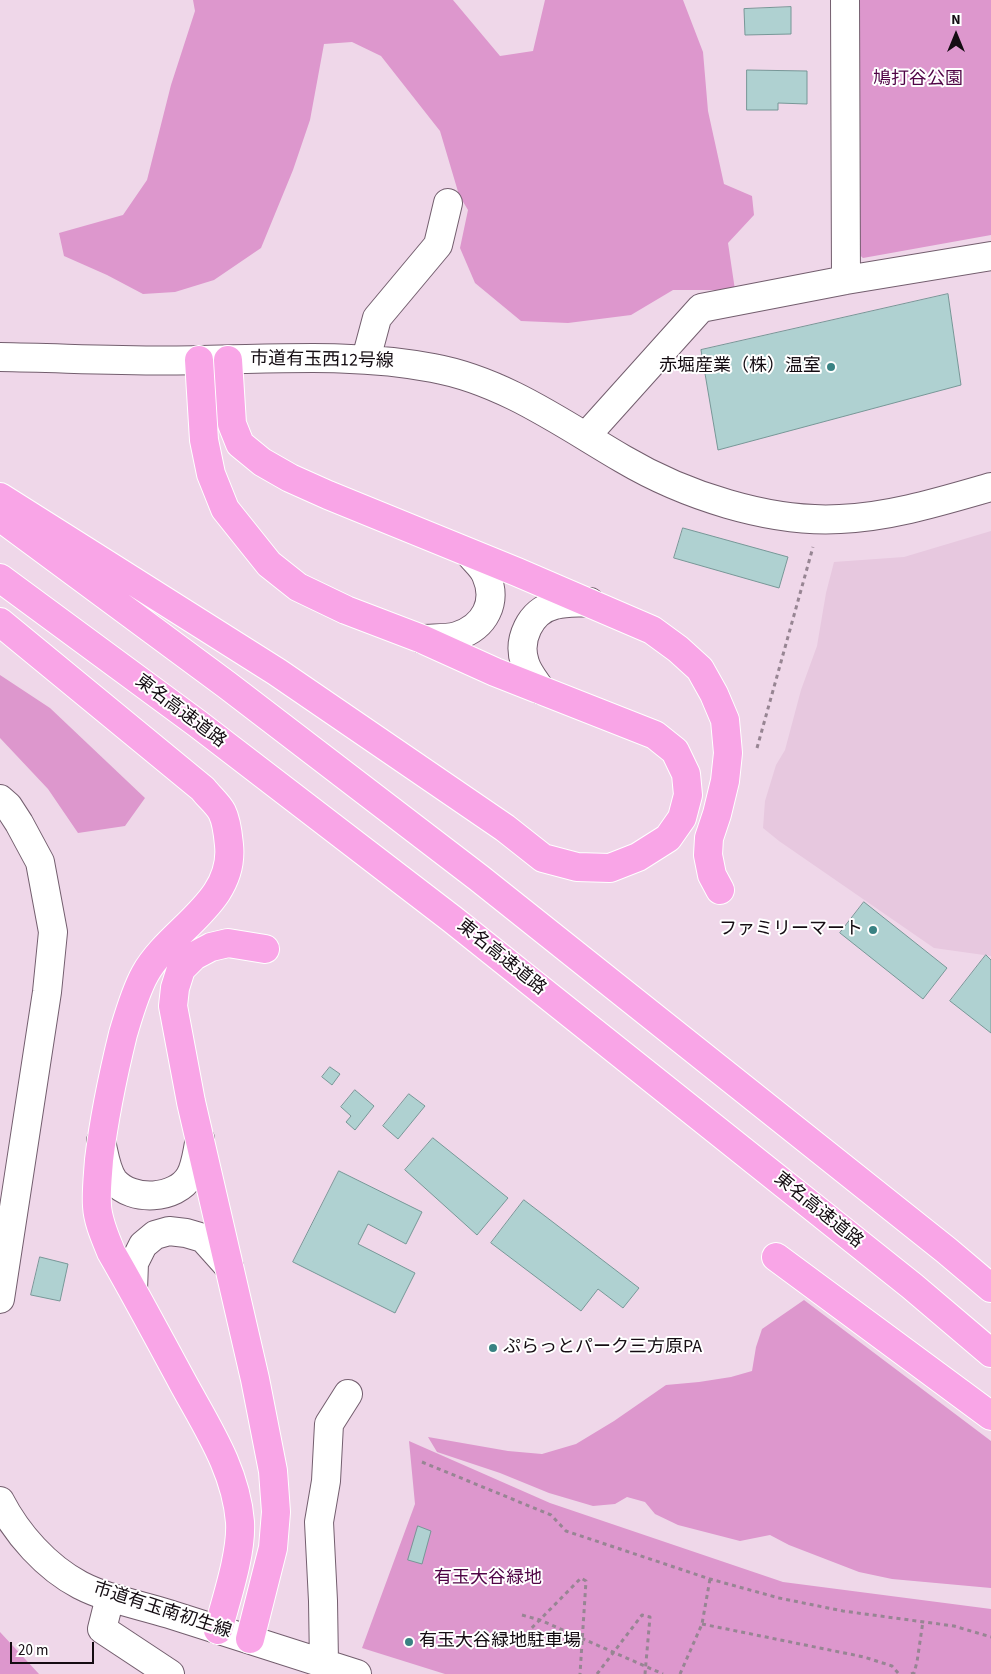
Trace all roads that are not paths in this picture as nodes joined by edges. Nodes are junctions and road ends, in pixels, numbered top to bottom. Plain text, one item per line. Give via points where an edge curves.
1 (845, 0) edge
2 (448, 202) dead end
3 (991, 256) edge
4 (846, 280) junction
5 (0, 357) edge
6 (366, 359) junction
7 (199, 360) junction
8 (228, 360) junction
9 (586, 436) junction
10 (991, 487) edge
11 (0, 497) edge
12 (0, 517) edge
13 (469, 553) junction
14 (0, 578) edge
15 (590, 602) junction
16 (0, 622) edge
17 (422, 639) junction
18 (541, 690) junction
19 (0, 799) edge
20 (720, 890) dead end
21 (265, 950) dead end
22 (200, 1139) junction
23 (101, 1141) junction
24 (776, 1257) dead end
25 (229, 1267) junction
26 (991, 1288) edge
27 (133, 1290) junction
28 (0, 1299) edge
29 (991, 1352) edge
30 (348, 1394) dead end
31 (991, 1416) edge
32 (0, 1500) edge
33 (110, 1596) junction
34 (218, 1630) junction
35 (250, 1639) junction
36 (324, 1664) junction
37 (170, 1674) edge
38 (357, 1674) edge

1 - 4 street
2 - 6 street via 438,245 377,318
3 - 4 street
4 - 9 street via 701,308
5 - 7 street, 市道有玉西12号線
6 - 8 street, 市道有玉西12号線
6 - 9 street, 市道有玉西12号線 via 434,368 471,377 510,394
7 - 8 street, 市道有玉西12号線
7 - 17 highway via 204,440 211,474 225,509 247,538 269,564 298,587 346,610
8 - 13 highway via 232,424 240,444 262,462 328,495
9 - 10 street, 市道有玉西12号線 via 624,460 706,498 779,515 842,519 886,513
11 - 18 highway via 276,672 505,828 543,858 577,867 610,868 638,858 668,838 682,818 688,795 686,774 675,751 655,735
12 - 26 highway via 479,878
13 - 15 highway
13 - 17 street via 486,574 489,608 479,624 457,636
14 - 29 highway, 東名高速道路 via 198,724 452,919
15 - 18 street via 556,604 540,611 528,627 522,645 525,664
15 - 20 highway via 652,630 678,649 700,669 714,694 725,720 728,753 708,855 712,875
16 - 23 highway via 202,789 222,811 228,834 230,857 223,884 206,907 160,953 145,973 136,994 117,1057
17 - 18 highway
19 - 28 street via 8,806 40,862 53,932
21 - 22 highway via 228,943 211,947 194,956 182,969 175,988 173,1006
22 - 23 street via 190,1177 162,1195 126,1190 114,1181
22 - 25 highway
23 - 27 highway via 97,1183 100,1225
24 - 31 highway
25 - 27 street via 203,1238 169,1231 155,1235 143,1245 134,1263
25 - 35 highway via 265,1426 276,1512 273,1548
27 - 34 highway via 222,1456 237,1494 238,1552
30 - 36 street via 329,1424 326,1481 319,1522
32 - 33 street, 市道有玉南初生線 via 27,1542 51,1564 80,1584
33 - 34 street, 市道有玉南初生線
33 - 37 street via 102,1629
34 - 35 street, 市道有玉南初生線
35 - 36 street, 市道有玉南初生線
36 - 38 street, 市道有玉南初生線

